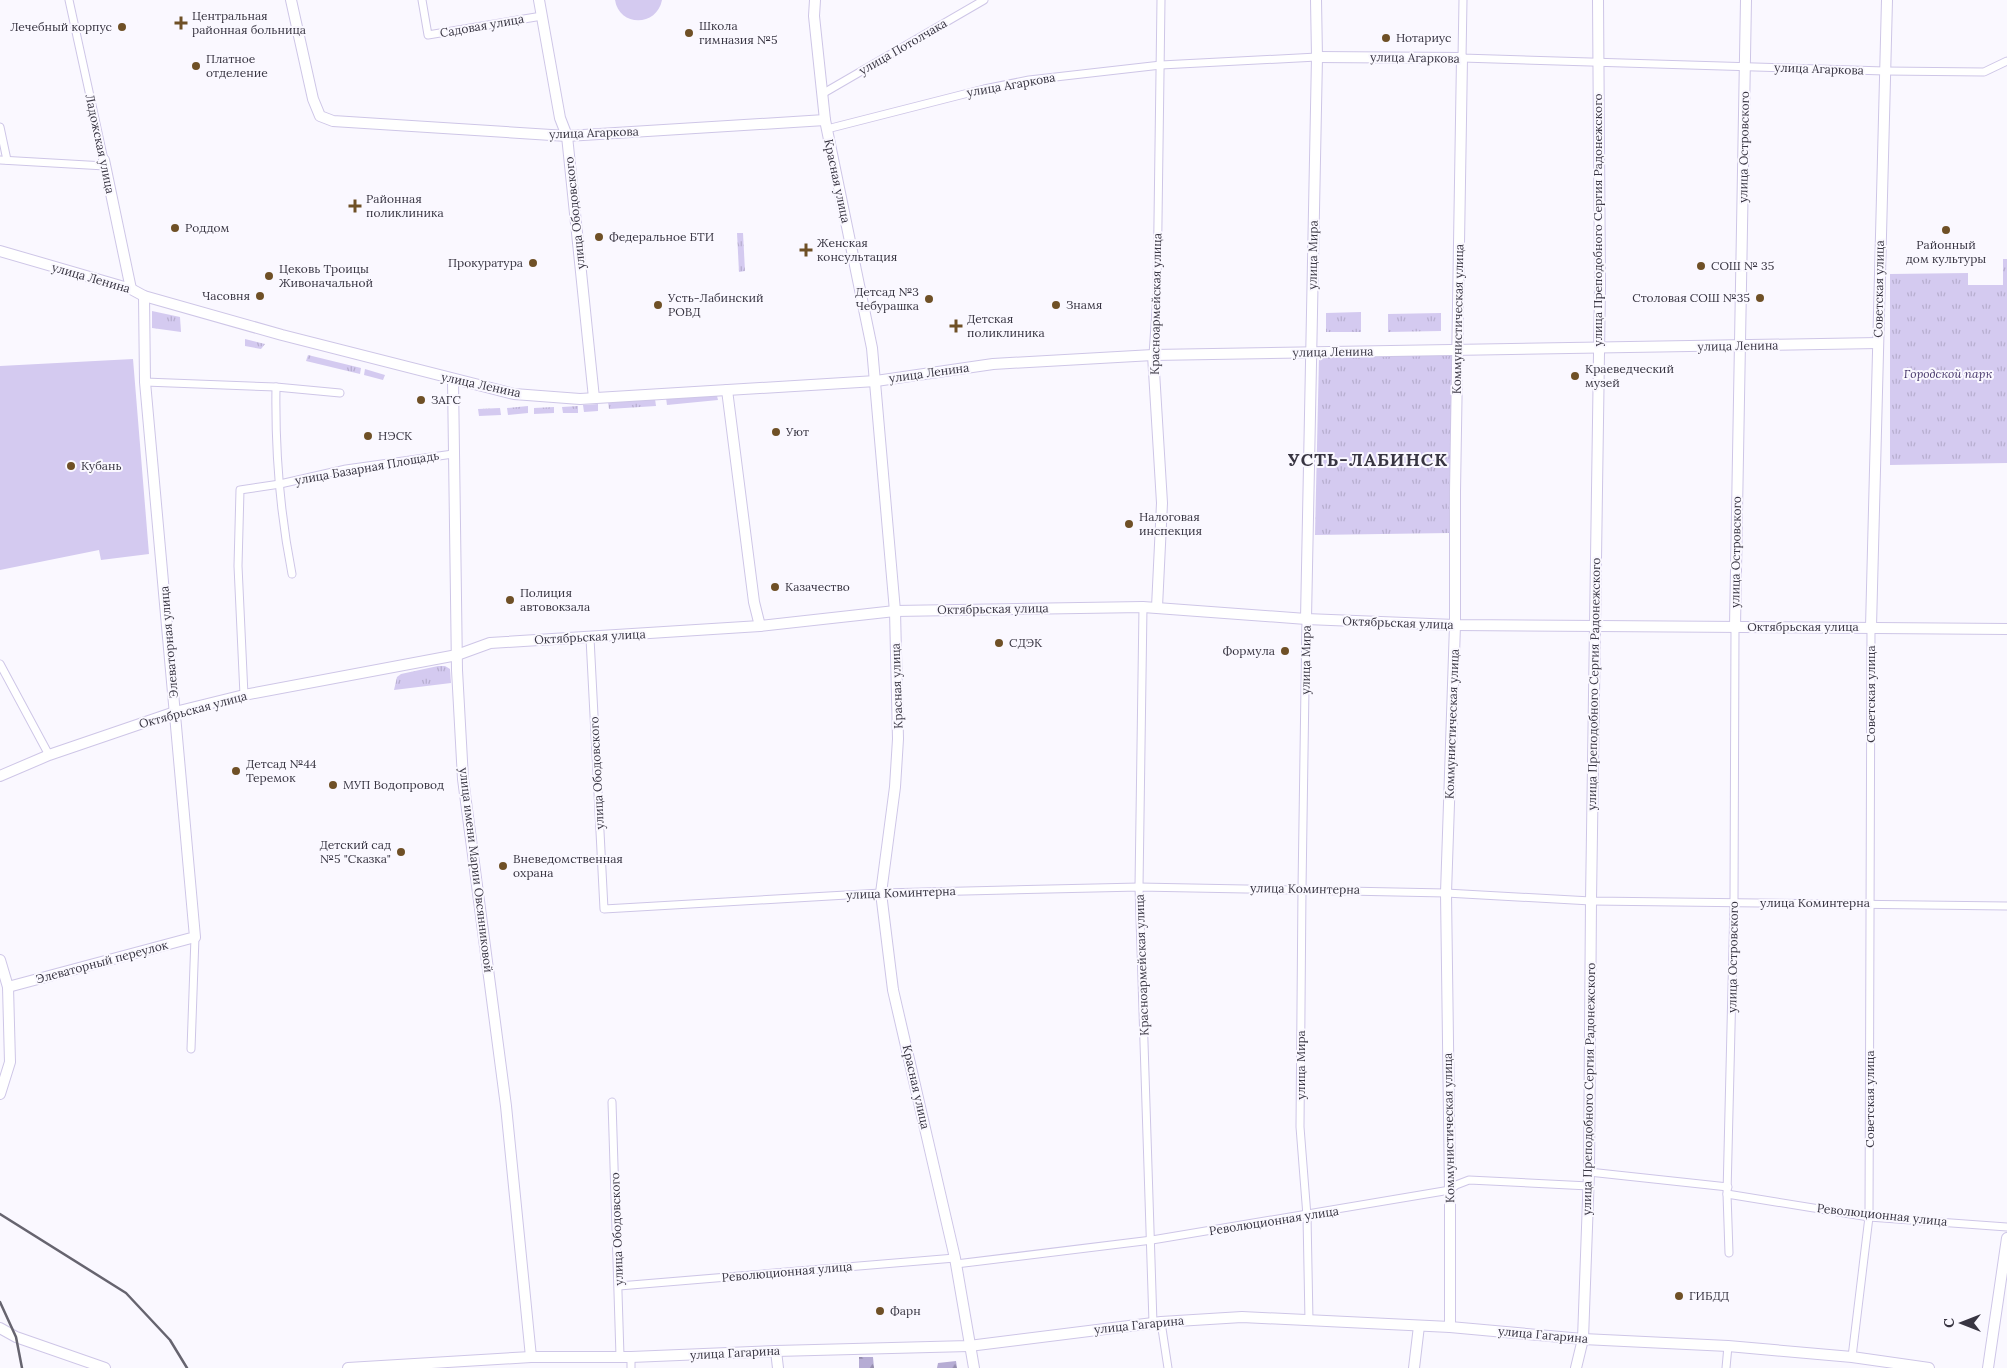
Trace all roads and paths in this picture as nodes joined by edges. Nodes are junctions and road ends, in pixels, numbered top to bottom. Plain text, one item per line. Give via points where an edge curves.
1 (70, 0) edge
2 (291, 0) edge
3 (422, 0) edge
4 (539, 0) edge
5 (815, 0) edge
6 (984, 0) edge
7 (1161, 0) edge
8 (1316, 0) edge
9 (1463, 0) edge
10 (1598, 0) edge
11 (1746, 0) edge
12 (1887, 0) edge
13 (542, 16) junction
14 (1317, 57) junction
15 (1462, 58) junction
16 (2007, 61) edge
17 (1597, 62) junction
18 (1161, 65) junction
19 (1745, 66) junction
20 (1885, 71) junction
21 (822, 94) junction
22 (826, 125) junction
23 (0, 127) edge
24 (567, 136) junction
25 (4, 160) edge
26 (105, 163) junction
27 (0, 251) edge
28 (131, 289) junction
29 (144, 296) junction
30 (1878, 344) junction
31 (1740, 346) junction
32 (1599, 347) junction
33 (1458, 350) junction
34 (1311, 352) junction
35 (1153, 355) junction
36 (453, 380) junction
37 (876, 381) junction
38 (145, 382) junction
39 (276, 387) junction
40 (727, 390) junction
41 (340, 393) dead end
42 (594, 398) junction
43 (453, 454) junction
44 (280, 484) junction
45 (292, 574) dead end
46 (1144, 607) junction
47 (1157, 608) junction
48 (895, 611) junction
49 (1306, 619) junction
50 (1455, 625) junction
51 (760, 626) junction
52 (1596, 626) junction
53 (1735, 627) junction
54 (1871, 627) junction
55 (2007, 629) edge
56 (590, 638) junction
57 (458, 654) junction
58 (0, 664) edge
59 (244, 695) junction
60 (175, 712) junction
61 (49, 754) junction
62 (0, 776) edge
63 (1139, 886) junction
64 (1302, 889) junction
65 (1446, 892) junction
66 (881, 893) junction
67 (1591, 901) junction
68 (1734, 903) junction
69 (1870, 904) junction
70 (2007, 906) edge
71 (604, 909) joint
72 (195, 936) junction
73 (0, 960) edge
74 (8, 987) junction
75 (191, 1049) dead end
76 (0, 1094) edge
77 (612, 1102) dead end
78 (1589, 1172) junction
79 (1589, 1186) junction
80 (1450, 1190) junction
81 (1727, 1191) junction
82 (1307, 1216) junction
83 (1869, 1216) junction
84 (2007, 1228) edge
85 (2007, 1238) edge
86 (1152, 1240) junction
87 (1728, 1253) dead end
88 (955, 1261) junction
89 (619, 1286) junction
90 (1309, 1321) junction
91 (1157, 1322) junction
92 (1419, 1326) junction
93 (1450, 1327) junction
94 (0, 1328) edge
95 (1583, 1338) junction
96 (969, 1346) junction
97 (1728, 1346) junction
98 (776, 1351) junction
99 (1852, 1357) junction
100 (531, 1358) junction
101 (627, 1360) edge
102 (447, 1365) edge
103 (105, 1368) edge
104 (348, 1368) edge
105 (778, 1368) edge
106 (974, 1368) edge
107 (1168, 1368) edge
108 (1414, 1368) edge
109 (1576, 1368) edge
110 (1726, 1368) edge
111 (1923, 1368) edge
112 (1988, 1368) edge

1 - 26 street, Ладожская улица
2 - 24 street, улица Агаркова via 313,99 320,116 333,122
3 - 13 street, Садовая улица via 428,35
4 - 13 street, улица Ободовского
5 - 21 street, Красная улица
6 - 21 street, улица Потолчака
7 - 18 street, Красноармейская улица
8 - 14 street, улица Мира
9 - 15 street, Коммунистическая улица
10 - 17 street, улица Преподобного Сергия Радонежского
11 - 19 street, улица Островского
12 - 20 street, Советская улица
13 - 24 street, улица Ободовского via 560,118
14 - 15 street, улица Агаркова
14 - 18 street, улица Агаркова
14 - 34 street, улица Мира
15 - 17 street, улица Агаркова
15 - 33 street, Коммунистическая улица
16 - 20 street, улица Агаркова via 1984,72
17 - 19 street, улица Агаркова
17 - 32 street, улица Преподобного Сергия Радонежского
18 - 22 street, улица Агаркова via 1029,80
18 - 35 street, Красноармейская улица
19 - 20 street, улица Агаркова
19 - 31 street, улица Островского
20 - 30 street, Советская улица
21 - 22 street, Красная улица
22 - 24 street, улица Агаркова
22 - 37 street, Красная улица
23 - 25 street
24 - 42 street, улица Ободовского
25 - 26 street
26 - 28 street, Ладожская улица
27 - 28 street, улица Ленина
28 - 29 street, улица Ленина
29 - 36 street, улица Ленина
29 - 38 street, Элеваторная улица
30 - 31 street, улица Ленина
30 - 54 street, Советская улица
31 - 32 street, улица Ленина
31 - 53 street, улица Островского
32 - 33 street, улица Ленина
32 - 52 street, улица Преподобного Сергия Радонежского
33 - 34 street, улица Ленина
33 - 50 street, Коммунистическая улица
34 - 35 street, улица Ленина
34 - 49 street, улица Мира
35 - 37 street, улица Ленина via 993,364
35 - 47 street, Красноармейская улица via 1162,503
36 - 42 street, улица Ленина via 514,394
36 - 43 street, улица имени Марии Овсянниковой
37 - 40 street, улица Ленина
37 - 48 street, Красная улица
38 - 39 street
38 - 60 street, Элеваторная улица
39 - 41 street
39 - 44 street, улица Базарная Площадь
40 - 42 street, улица Ленина
40 - 51 street via 754,602
43 - 44 street, улица Базарная Площадь via 346,469
43 - 57 street, улица имени Марии Овсянниковой
44 - 45 street, улица Базарная Площадь via 284,533
44 - 59 street, улица Базарная Площадь via 240,490 238,566
46 - 47 street, Октябрьская улица
46 - 48 street, Октябрьская улица
46 - 63 street, Красноармейская улица
47 - 49 street, Октябрьская улица
48 - 51 street, Октябрьская улица
48 - 66 street, Красная улица via 898,740
49 - 50 street, Октябрьская улица
49 - 64 street, улица Мира
50 - 52 street, Октябрьская улица
50 - 65 street, Коммунистическая улица
51 - 56 street, Октябрьская улица
52 - 53 street, Октябрьская улица
52 - 67 street, улица Преподобного Сергия Радонежского
53 - 54 street, Октябрьская улица
53 - 68 street, улица Островского
54 - 55 street, Октябрьская улица
54 - 69 street, Советская улица
56 - 57 street, Октябрьская улица via 490,643
56 - 71 street, улица Ободовского
57 - 59 street, Октябрьская улица
57 - 100 street, улица имени Марии Овсянниковой via 464,788 506,1106
58 - 61 street
59 - 60 street, Октябрьская улица
60 - 61 street, Октябрьская улица
60 - 72 street, Элеваторная улица
61 - 62 street, Октябрьская улица
63 - 64 street, улица Коминтерна
63 - 66 street, улица Коминтерна
63 - 86 street, Красноармейская улица
64 - 65 street, улица Коминтерна
64 - 82 street, улица Мира via 1300,1127
65 - 67 street, улица Коминтерна
65 - 80 street, Коммунистическая улица
66 - 71 street, улица Коминтерна
66 - 88 street, Красная улица via 893,990
67 - 68 street, улица Коминтерна
67 - 78 street, улица Преподобного Сергия Радонежского
68 - 69 street, улица Коминтерна
68 - 81 street, улица Островского
69 - 70 street, улица Коминтерна
69 - 83 street, Советская улица
72 - 74 street, Элеваторный переулок
72 - 75 street, Элеваторная улица
73 - 74 street
74 - 76 street via 10,1062
77 - 89 street, улица Ободовского
78 - 79 street, улица Преподобного Сергия Радонежского
78 - 81 street, Революционная улица
79 - 80 street, Революционная улица via 1470,1180
79 - 95 street, улица Преподобного Сергия Радонежского
80 - 82 street, Революционная улица
80 - 93 street, Коммунистическая улица
81 - 83 street, Революционная улица
81 - 87 street, улица Островского
82 - 86 street, Революционная улица
82 - 90 street, улица Мира
83 - 84 street, Революционная улица
83 - 99 street, Советская улица
85 - 112 street
86 - 88 street, Революционная улица
86 - 91 street, Красноармейская улица
88 - 89 street, Революционная улица
88 - 96 street, Красная улица
89 - 101 street, улица Ободовского
90 - 91 street, улица Гагарина via 1242,1317
90 - 92 street, улица Гагарина
91 - 96 street, улица Гагарина
91 - 107 street, Красноармейская улица
92 - 93 street, улица Гагарина
92 - 108 street
93 - 95 street, улица Гагарина
94 - 103 street via 16,1337
95 - 97 street, улица Гагарина
95 - 109 street, улица Преподобного Сергия Радонежского
96 - 98 street, улица Гагарина
96 - 106 street, Красная улица
97 - 99 street, улица Гагарина
97 - 110 street
98 - 101 street, улица Гагарина
98 - 105 street
99 - 111 street, улица Гагарина
100 - 101 street, улица Гагарина
100 - 102 street, улица Гагарина
102 - 104 street, улица Гагарина

